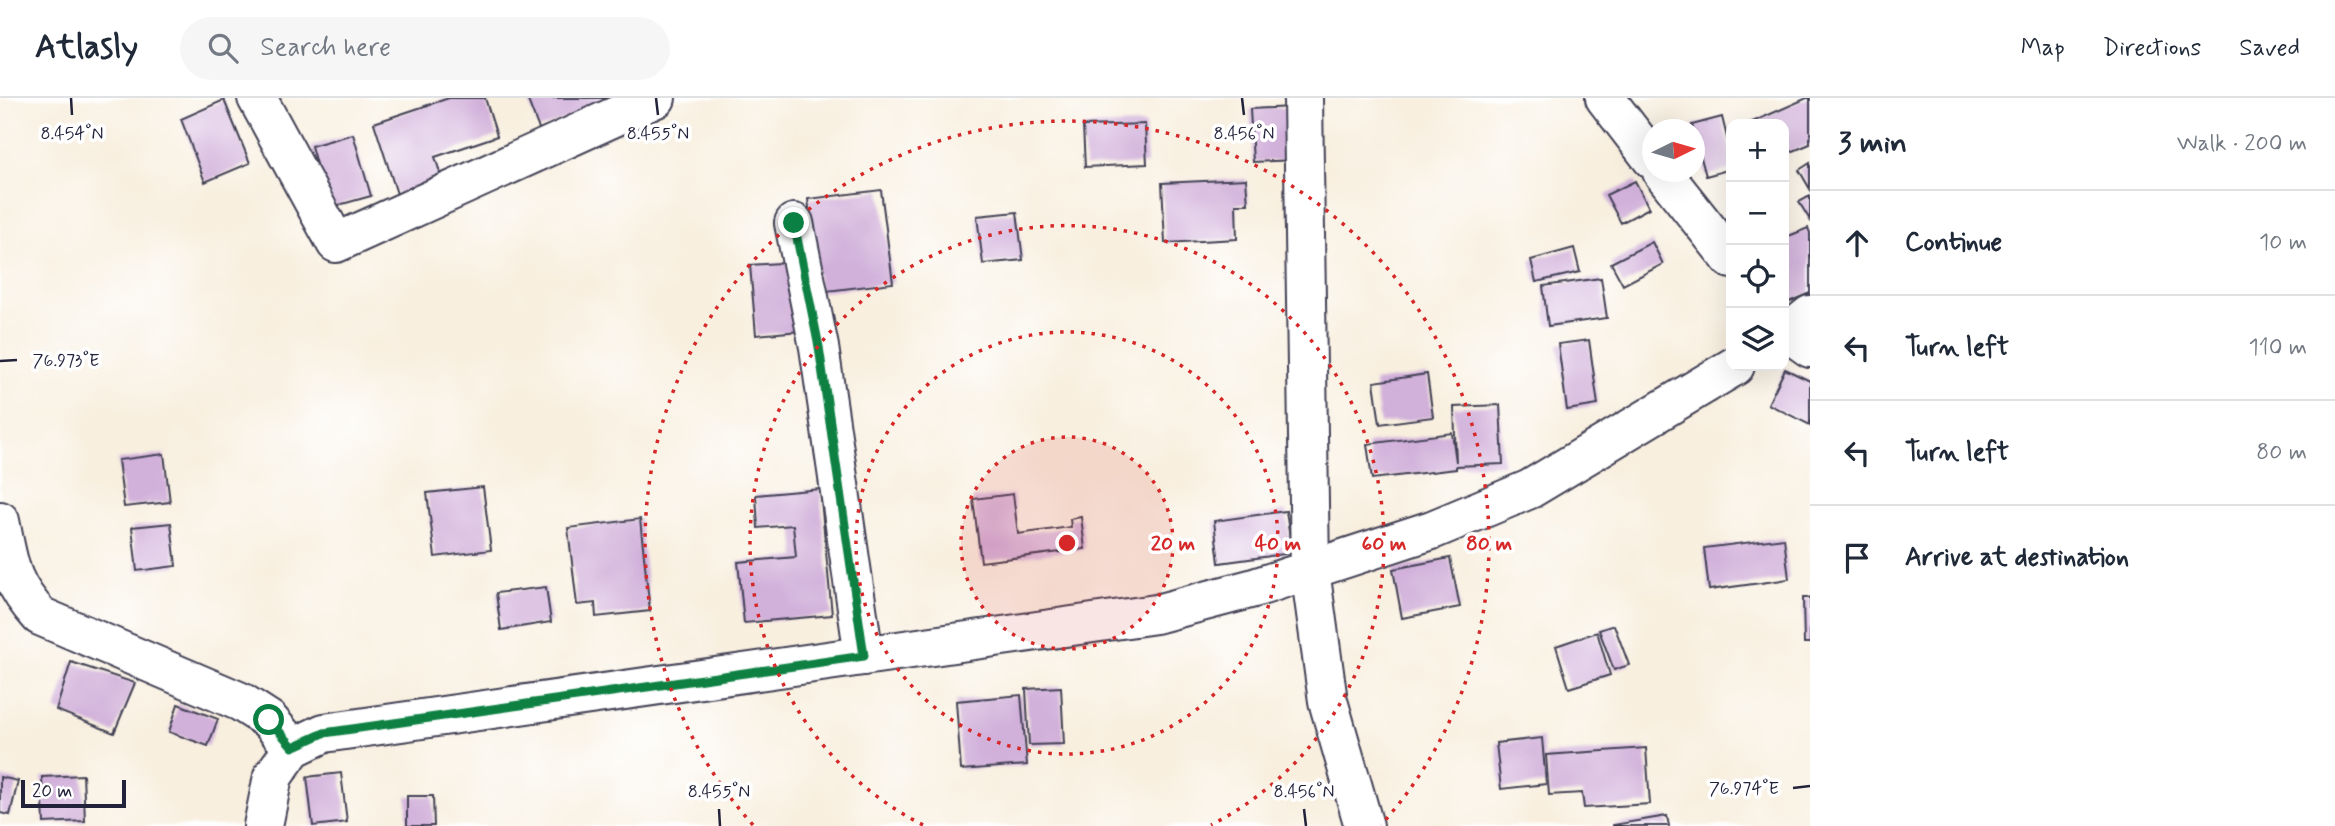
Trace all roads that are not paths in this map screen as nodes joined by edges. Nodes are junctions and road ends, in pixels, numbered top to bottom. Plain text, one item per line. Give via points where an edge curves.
1 (257, 98) edge
2 (656, 98) edge
3 (1303, 98) edge
4 (1605, 98) edge
5 (1642, 145) edge
6 (1670, 182) edge
7 (794, 223) dead end
8 (1726, 253) edge
9 (1727, 371) edge
10 (0, 521) edge
11 (1310, 570) junction
12 (864, 656) junction
13 (293, 747) junction
14 (263, 826) edge
15 (1364, 826) edge

1 - 2 street via 336,243
3 - 11 street
4 - 5 street
6 - 8 street
7 - 12 street via 819,347
9 - 11 street via 1531,489 1432,530
10 - 13 street via 12,577 40,616 241,702 269,720
11 - 12 street via 1156,614
11 - 15 street via 1328,701
12 - 13 street via 324,733
13 - 14 street via 273,776

